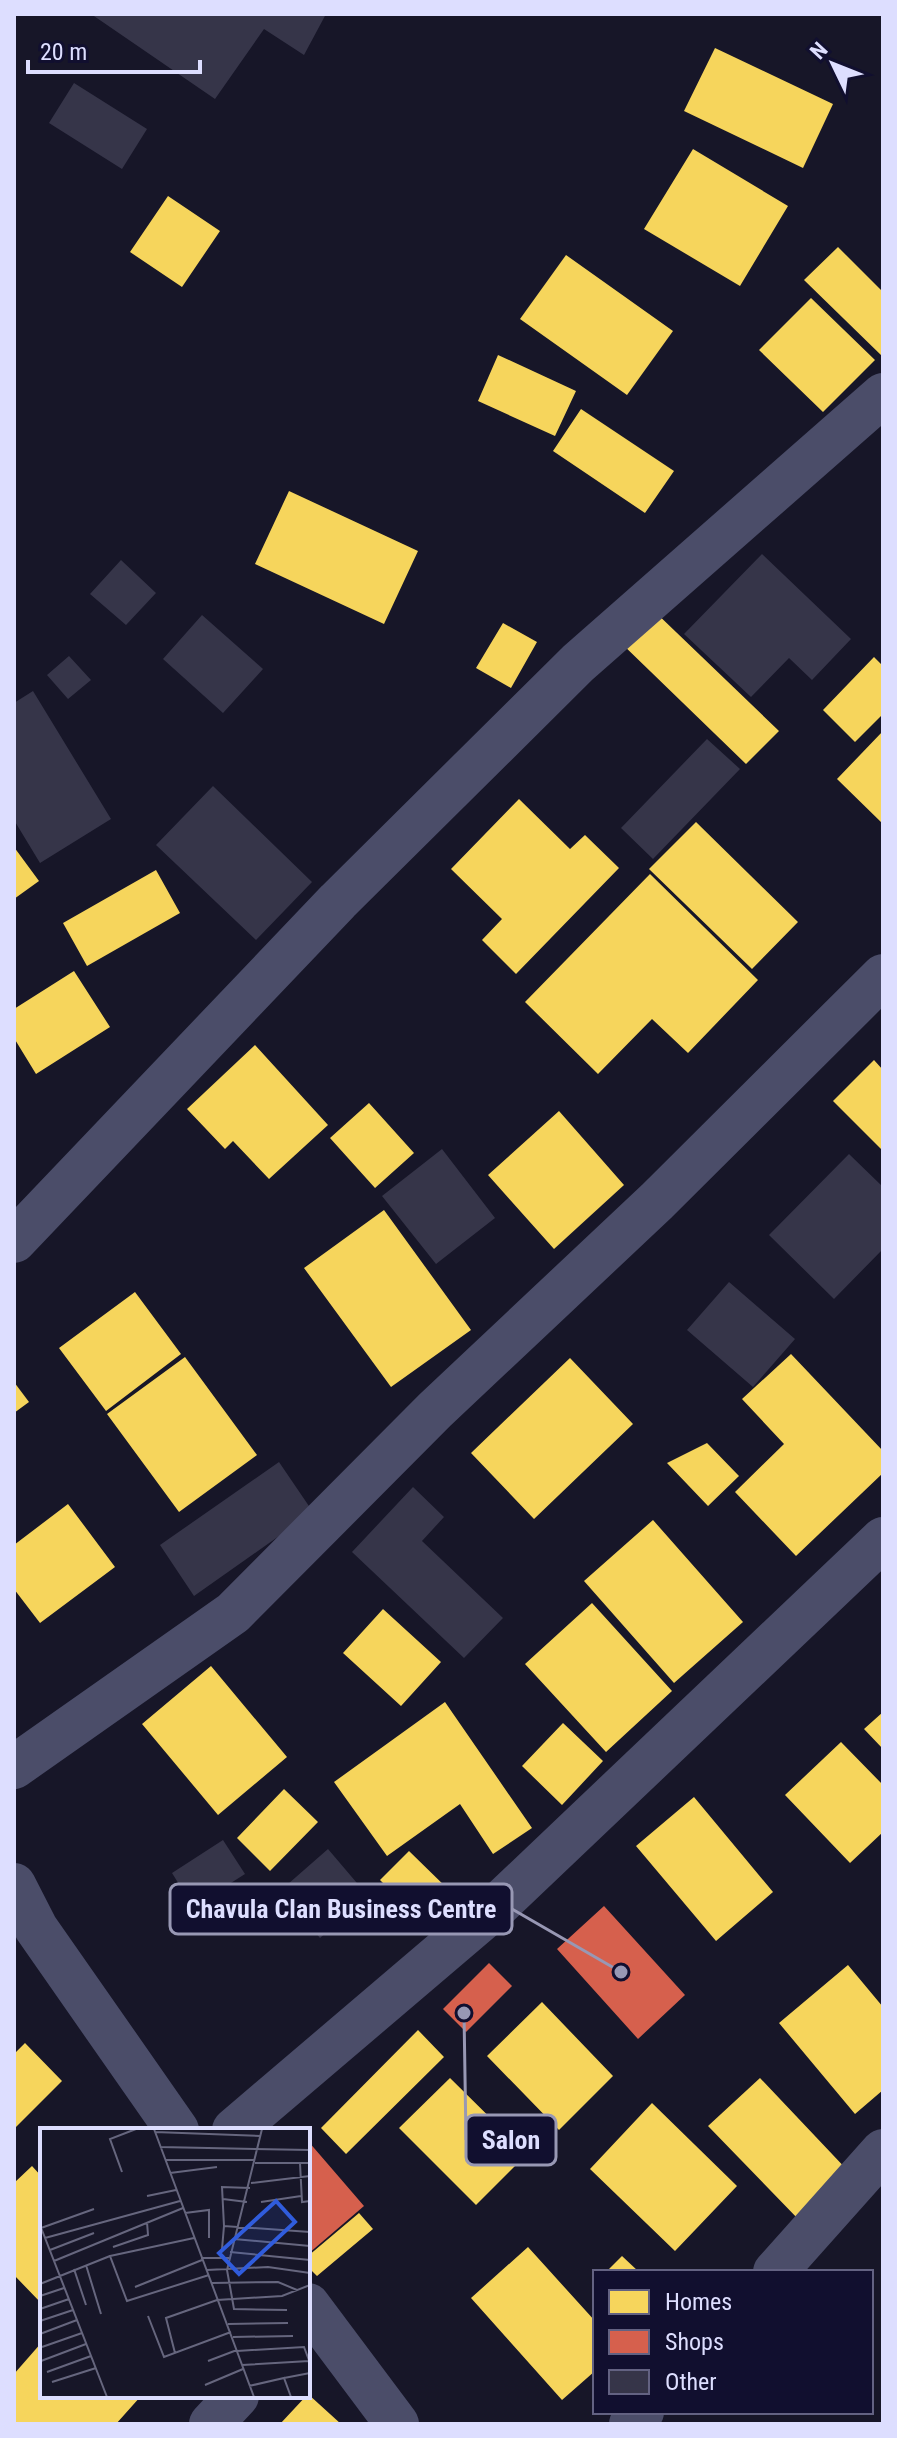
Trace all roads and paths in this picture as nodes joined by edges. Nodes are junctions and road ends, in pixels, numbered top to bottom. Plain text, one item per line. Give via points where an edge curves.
1 (883, 395) edge
2 (883, 976) edge
3 (14, 1241) edge
4 (883, 1539) edge
5 (14, 1767) edge
6 (14, 1885) edge
7 (176, 2128) edge
8 (236, 2128) edge
9 (883, 2151) edge
10 (777, 2270) edge
11 (310, 2313) edge
12 (235, 2398) edge
13 (211, 2424) edge
14 (397, 2424) edge

1 - 3 street via 578,663 338,901
2 - 5 street via 233,1613
4 - 8 street via 498,1905
6 - 7 street via 36,1928
9 - 10 street
11 - 14 street
12 - 13 street

